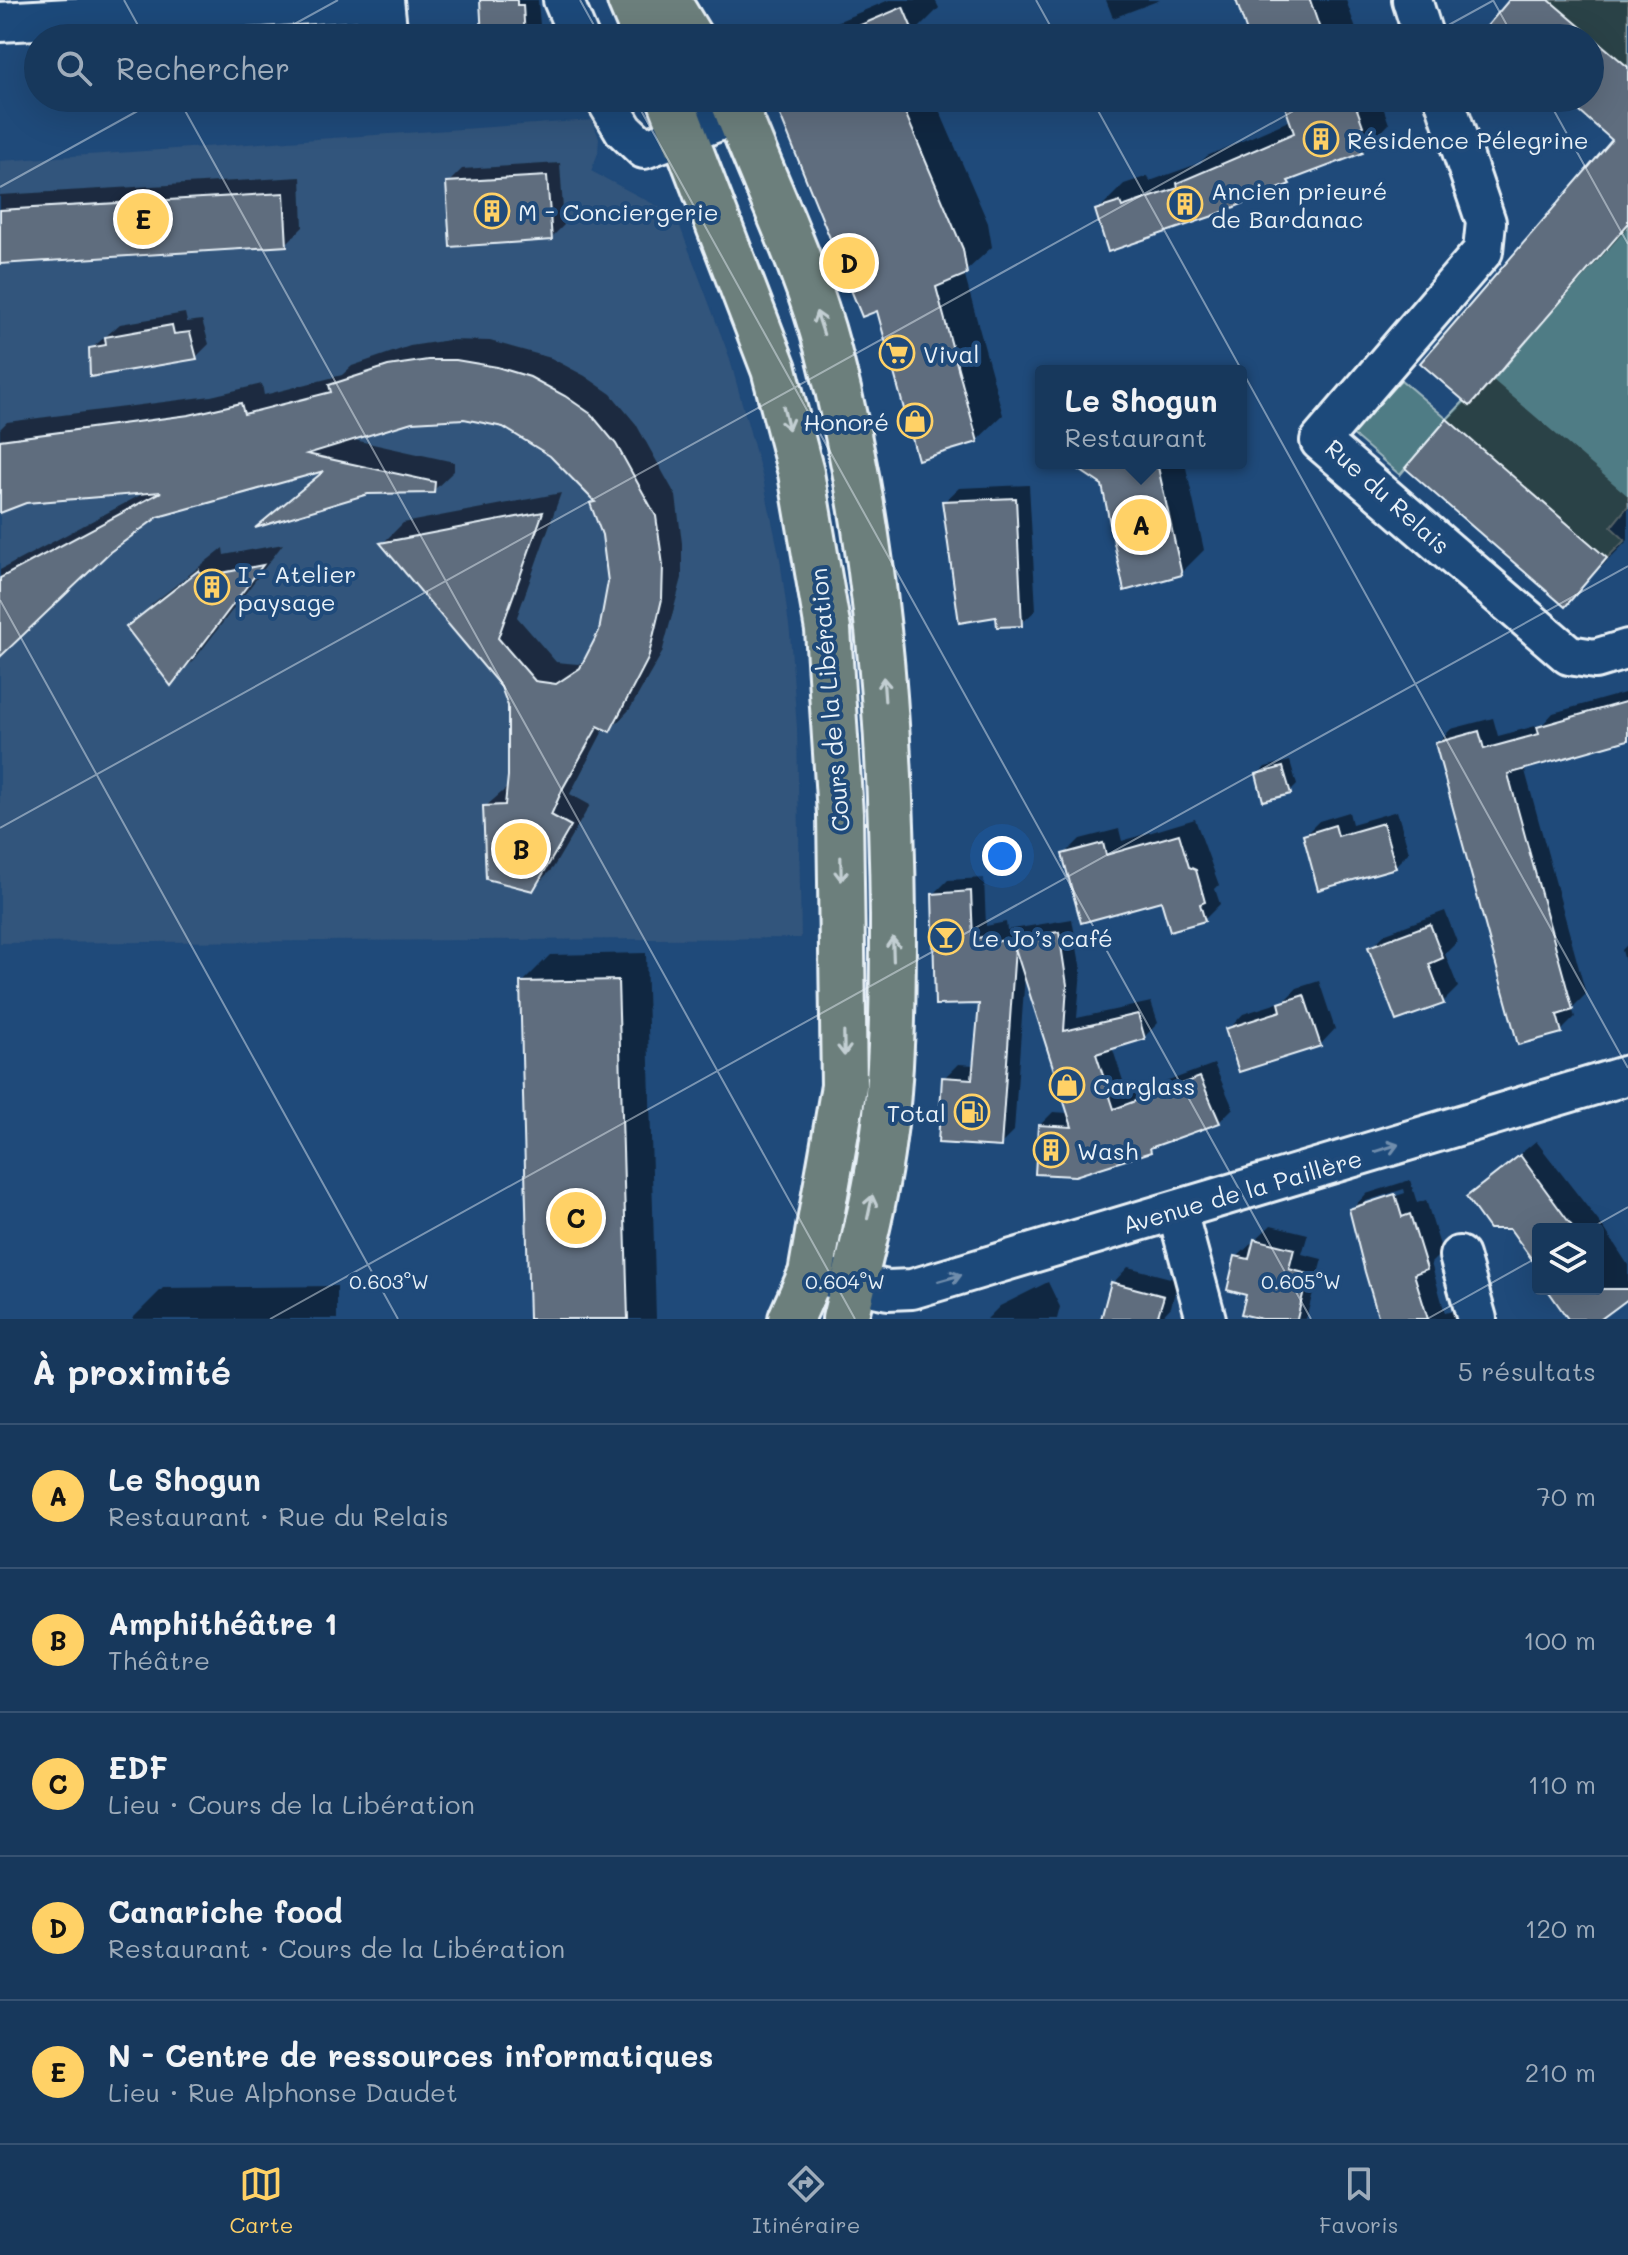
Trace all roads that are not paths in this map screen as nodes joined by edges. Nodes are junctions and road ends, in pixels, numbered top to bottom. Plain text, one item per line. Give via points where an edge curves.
1 (563, 0) edge
2 (630, 0) edge
3 (667, 0) edge
4 (695, 0) edge
5 (1412, 0) edge
6 (0, 22) edge
7 (387, 24) edge
8 (573, 24) edge
9 (640, 24) edge
10 (682, 24) edge
11 (704, 24) edge
12 (1420, 24) edge
13 (613, 112) edge
14 (737, 112) edge
15 (1449, 112) edge
16 (677, 116) edge
17 (866, 535) junction
18 (1628, 649) edge
19 (1628, 1075) edge
20 (1177, 1211) junction
21 (1459, 1256) dead end
22 (811, 1274) junction
23 (849, 1301) edge
24 (791, 1319) edge
25 (1206, 1319) edge
26 (1477, 1319) edge

1 - 8 street
2 - 9 main road
3 - 10 main road
4 - 11 main road
5 - 12 street
6 - 7 street via 384,0
13 - 16 street via 644,149
17 -> 14 main road via 857,465 828,349
15 - 18 street, Rue du Relais via 1486,222 1483,251 1320,441 1569,655 1595,659
16 - 17 main road via 738,204 802,356 832,480
16 -> 22 main road, Cours de la Libération via 774,369 801,473 828,630 840,814 844,1086
23 -> 17 main road via 881,1156 894,1013 884,694
20 -> 19 street, Avenue de la Paillère
23 -> 20 street, Avenue de la Paillère via 912,1289
20 - 25 street
21 - 26 street
22 - 23 street, Avenue de la Paillère
22 - 24 main road, Cours de la Libération

